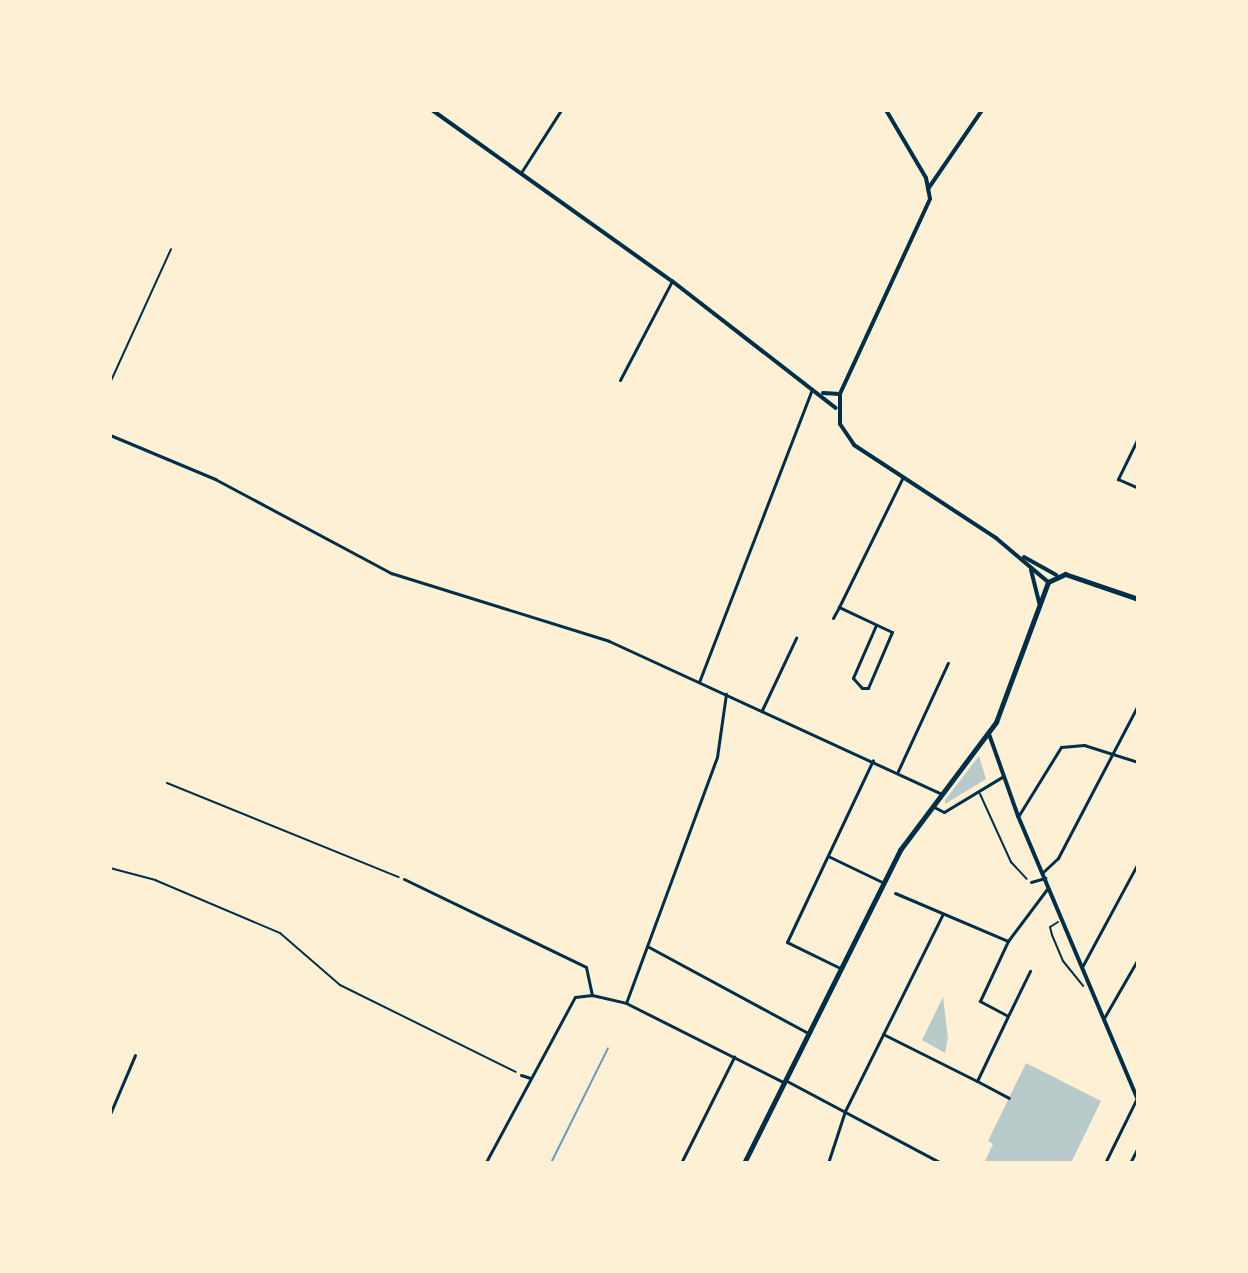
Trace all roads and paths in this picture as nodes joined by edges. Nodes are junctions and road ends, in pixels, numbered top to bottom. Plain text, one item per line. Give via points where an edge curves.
1 (432, 110) edge
2 (561, 110) edge
3 (886, 110) edge
4 (982, 110) edge
5 (522, 171) junction
6 (928, 189) junction
7 (171, 249) dead end
8 (672, 281) junction
9 (620, 380) dead end
10 (110, 383) edge
11 (813, 388) junction
12 (821, 392) junction
13 (840, 394) junction
14 (837, 410) junction
15 (110, 435) edge
16 (1138, 438) edge
17 (903, 477) junction
18 (1138, 488) edge
19 (1018, 554) junction
20 (1028, 564) junction
21 (1056, 575) junction
22 (1048, 582) junction
23 (1138, 599) edge
24 (1039, 604) junction
25 (839, 607) junction
26 (833, 618) dead end
27 (876, 625) junction
28 (796, 638) dead end
29 (948, 663) dead end
30 (699, 682) junction
31 (726, 694) junction
32 (1138, 705) edge
33 (762, 710) junction
34 (989, 734) junction
35 (1112, 754) junction
36 (873, 760) junction
37 (1138, 762) edge
38 (898, 771) junction
39 (1002, 777) junction
40 (167, 783) dead end
41 (978, 789) junction
42 (942, 794) junction
43 (932, 806) junction
44 (1018, 816) junction
45 (828, 856) junction
46 (1138, 863) edge
47 (110, 868) edge
48 (1044, 875) junction
49 (404, 879) joint
50 (882, 882) junction
51 (1031, 882) joint
52 (1049, 887) junction
53 (895, 893) dead end
54 (1054, 913) dead end
55 (943, 914) junction
56 (1008, 941) junction
57 (647, 946) junction
58 (1138, 959) edge
59 (1082, 967) junction
60 (840, 968) junction
61 (1030, 971) dead end
62 (1085, 988) dead end
63 (592, 995) junction
64 (626, 1003) junction
65 (1008, 1016) junction
66 (1104, 1018) junction
67 (808, 1033) junction
68 (883, 1034) junction
69 (135, 1055) dead end
70 (734, 1057) junction
71 (521, 1075) joint
72 (530, 1078) junction
73 (784, 1081) junction
74 (977, 1081) junction
75 (1009, 1098) dead end
76 (1138, 1098) edge
77 (110, 1114) edge
78 (845, 1115) junction
79 (1138, 1147) edge
80 (486, 1162) edge
81 (681, 1163) edge
82 (744, 1163) edge
83 (828, 1163) edge
84 (941, 1163) edge
85 (1105, 1163) edge
86 (1130, 1163) edge

1 - 5 street
2 - 5 street
3 - 6 street
4 - 6 street
5 - 8 street
6 - 13 street via 929,203
7 - 10 lane
8 - 9 street
8 - 11 street
11 - 12 street
11 - 30 street
12 - 13 street
12 - 14 street
13 - 14 street
14 - 17 street via 854,445
15 - 30 street via 215,479 391,573 609,641
16 - 18 street via 1118,479
17 - 19 street
17 - 25 street
19 - 20 street
19 - 21 street
20 - 22 street
20 - 24 street
21 - 22 main road
21 - 23 main road
22 - 24 main road
24 - 34 main road
25 - 26 street
25 - 27 street
27 - 27 street via 853,678 862,688 868,688 893,637
28 - 33 street
29 - 38 street
30 - 31 street
31 - 33 street
31 - 57 street via 717,757
32 - 35 street
33 - 36 street
34 - 39 street
34 - 42 main road
35 - 37 street
35 - 44 street via 1084,745 1061,747
35 - 48 street
36 - 38 street
36 - 45 street
38 - 42 street
39 - 41 street
39 - 44 street
40 - 49 path
41 - 43 street via 944,812
41 - 51 path via 1011,862
42 - 43 main road
43 - 50 main road
44 - 48 street
45 - 50 street
45 - 60 street via 787,942
46 - 59 street
47 - 71 path via 155,880 280,933 340,985
48 - 51 street
48 - 52 street
49 - 63 street via 586,967
50 - 60 main road
52 - 56 street
52 - 59 street
53 - 55 street
54 - 62 path via 1058,922 1050,927 1057,948
55 - 56 street
55 - 68 street
56 - 65 street via 980,1001
57 - 64 street
57 - 67 street
58 - 66 street
59 - 66 street
60 - 67 main road
61 - 65 street
63 - 64 street
63 - 72 street via 575,997
64 - 70 street
65 - 74 street
66 - 76 street
67 - 73 main road
68 - 74 street
68 - 78 street
69 - 77 street
70 - 73 street
70 - 81 street
71 - 72 street
72 - 80 street
73 - 78 street
73 - 82 main road
74 - 75 street
76 - 85 street
78 - 83 street
78 - 84 street
79 - 86 street

